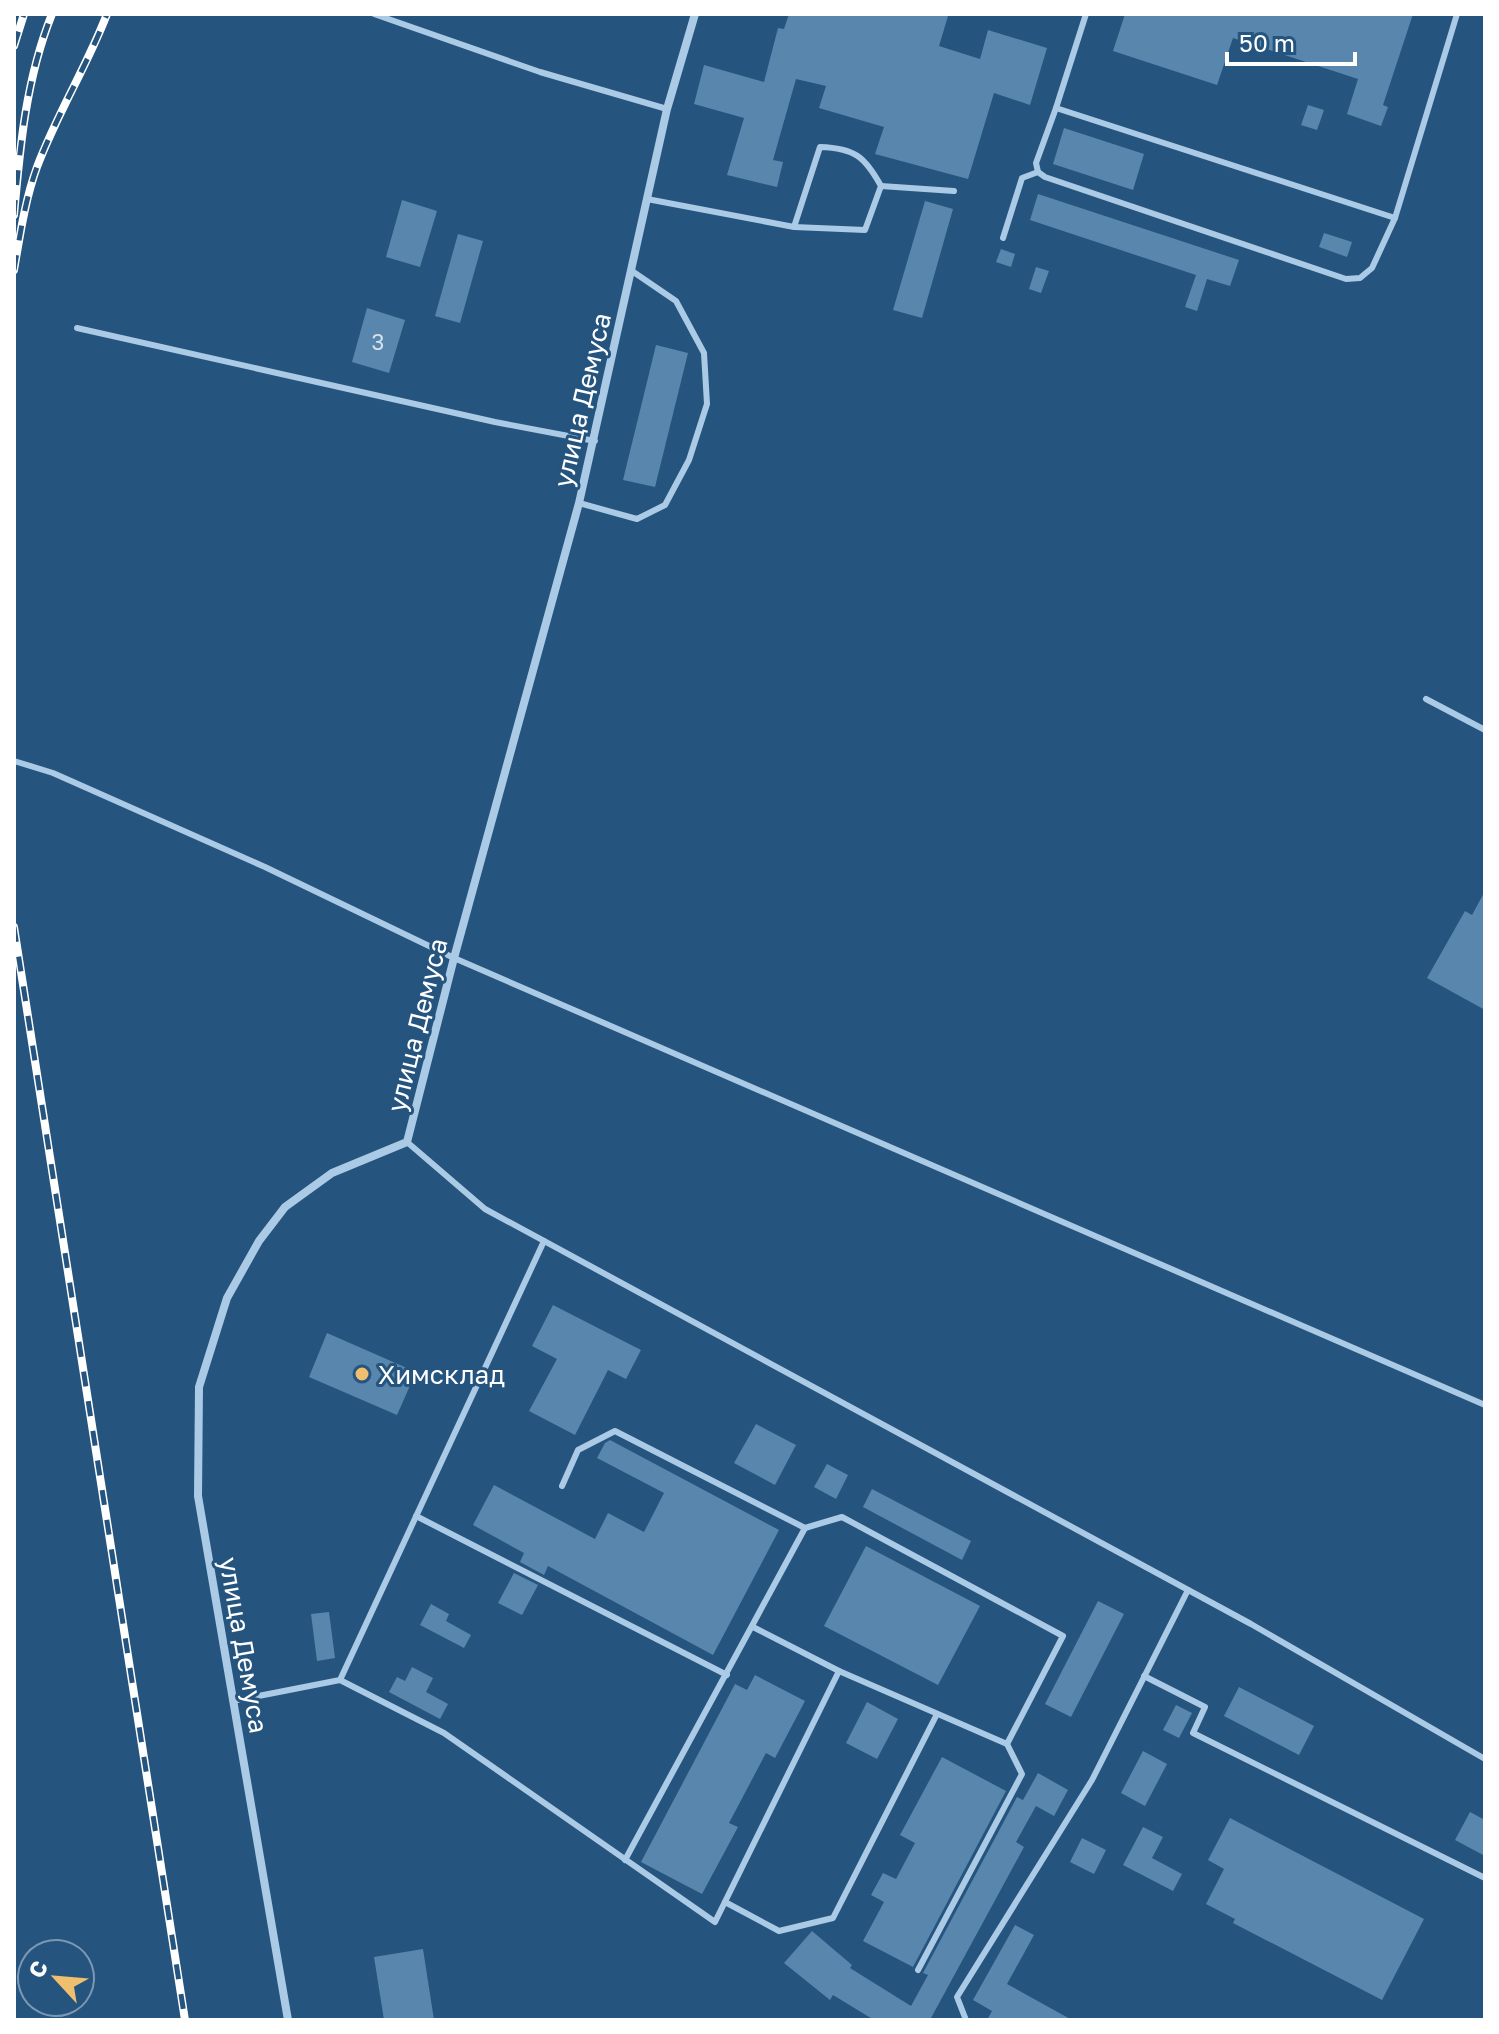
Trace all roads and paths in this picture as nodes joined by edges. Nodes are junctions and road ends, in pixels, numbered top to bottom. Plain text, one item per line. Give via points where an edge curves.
1 (374, 14) edge
2 (695, 14) edge
3 (1086, 14) edge
4 (1457, 14) edge
5 (1056, 108) junction
6 (667, 109) junction
7 (1038, 172) junction
8 (881, 186) junction
9 (954, 191) dead end
10 (647, 199) junction
11 (1395, 218) junction
12 (794, 227) junction
13 (1003, 238) dead end
14 (632, 271) junction
15 (77, 328) dead end
16 (595, 441) junction
17 (579, 503) junction
18 (1426, 699) dead end
19 (1485, 730) edge
20 (14, 761) edge
21 (454, 958) junction
22 (407, 1142) junction
23 (544, 1241) junction
24 (1485, 1405) edge
25 (562, 1486) dead end
26 (416, 1516) junction
27 (805, 1528) junction
28 (1188, 1590) junction
29 (753, 1627) junction
30 (839, 1671) junction
31 (727, 1675) junction
32 (1144, 1676) junction
33 (340, 1680) junction
34 (233, 1701) junction
35 (937, 1714) junction
36 (1007, 1744) junction
37 (1485, 1759) edge
38 (625, 1860) junction
39 (1485, 1878) edge
40 (725, 1902) junction
41 (918, 1970) dead end
42 (288, 2020) edge
43 (966, 2020) edge

1 - 6 lane
2 - 6 street, улица Демуса
3 - 5 lane
4 - 11 lane
5 - 7 lane via 1036,163
5 - 11 lane
6 - 10 street, улица Демуса
7 - 11 lane via 1346,279 1360,278 1372,268
7 - 13 lane via 1022,178
8 - 9 lane
8 - 12 lane via 865,230
8 - 12 lane via 867,161 838,147 820,147
10 - 12 lane
10 - 14 street, улица Демуса
14 - 16 street, улица Демуса
14 - 17 lane via 676,301 704,353 707,404 689,460 665,505 637,519
15 - 16 lane
16 - 17 street, улица Демуса
17 - 21 street, улица Демуса
18 - 19 lane
20 - 21 lane via 53,773 265,867
21 - 22 street, улица Демуса
21 - 24 lane
22 - 23 lane via 485,1209
22 - 34 street, улица Демуса via 332,1173 285,1207 227,1298 203,1372 198,1496
23 - 26 lane
23 - 28 lane
25 - 27 lane via 578,1450 615,1431
26 - 31 lane
26 - 33 lane
27 - 29 lane
27 - 36 lane via 842,1517 1063,1636
28 - 32 lane
28 - 37 lane
29 - 30 lane
29 - 31 lane
30 - 35 lane
30 - 40 lane
31 - 38 lane
32 - 39 lane via 1205,1707 1193,1733
32 - 43 lane via 1092,1780 957,1997
33 - 34 lane
33 - 38 lane via 444,1733
34 - 42 street, улица Демуса
35 - 36 lane
35 - 40 lane via 833,1918 779,1931
36 - 41 lane via 1022,1774
38 - 40 lane via 715,1922

